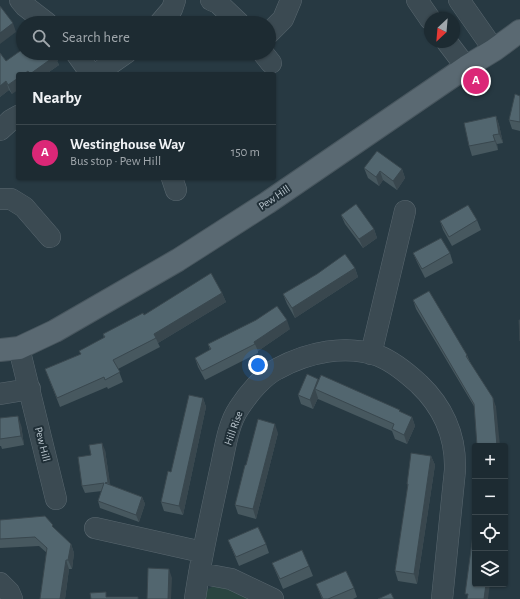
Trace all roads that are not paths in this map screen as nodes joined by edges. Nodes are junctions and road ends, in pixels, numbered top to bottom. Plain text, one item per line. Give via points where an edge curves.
1 (20, 0) edge
2 (175, 0) edge
3 (211, 0) edge
4 (291, 0) edge
5 (417, 0) edge
6 (459, 0) edge
7 (425, 12) edge
8 (38, 16) edge
9 (166, 16) edge
10 (232, 16) edge
11 (276, 26) edge
12 (520, 31) edge
13 (452, 48) edge
14 (494, 50) junction
15 (81, 60) edge
16 (120, 63) edge
17 (466, 67) junction
18 (90, 72) edge
19 (100, 72) edge
20 (16, 117) edge
21 (0, 130) edge
22 (0, 199) edge
23 (405, 211) dead end
24 (50, 237) dead end
25 (10, 349) edge
26 (371, 354) junction
27 (30, 389) junction
28 (0, 394) edge
29 (56, 499) dead end
30 (95, 528) dead end
31 (202, 552) junction
32 (199, 573) junction
33 (0, 583) edge
34 (12, 599) edge
35 (195, 599) edge
36 (273, 599) edge
37 (442, 599) edge

1 - 8 street
2 - 9 street
3 - 10 street
4 - 11 street via 283,20
5 - 7 street
6 - 14 street
12 - 14 main road, Pew Hill
13 - 17 street
14 - 17 main road, Pew Hill
15 - 18 street
16 - 19 street
17 - 25 main road, Pew Hill via 267,203 178,260 55,331
20 - 21 street
22 - 24 street via 11,199 24,207
23 - 26 street
25 - 27 street, Pew Hill
26 - 31 street, Hill Rise via 341,350 311,354 276,369 257,385 239,409 230,430
26 - 37 street, Hill Rise via 395,365 423,388 445,417 453,439 456,458
27 - 28 street
27 - 29 street, Pew Hill
30 - 31 street
31 - 32 street, Hill Rise
32 - 35 street, Hill Rise
32 - 36 street via 231,579
33 - 34 street

